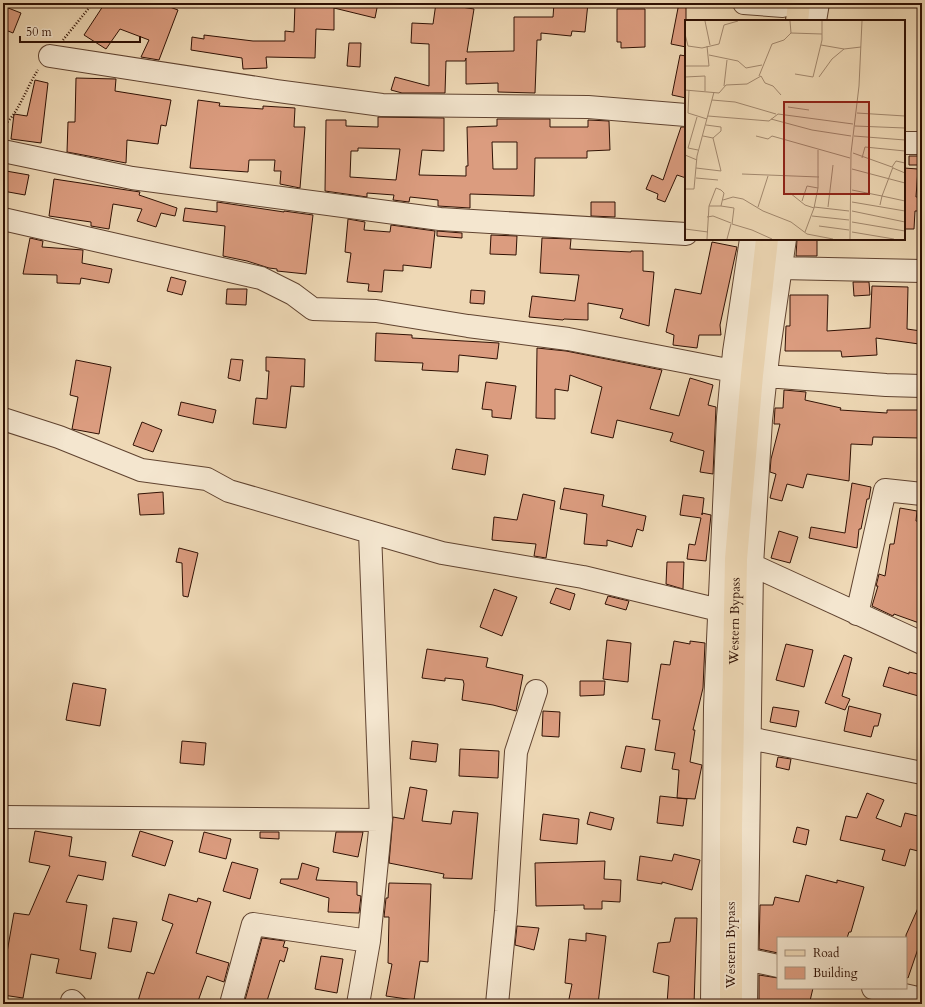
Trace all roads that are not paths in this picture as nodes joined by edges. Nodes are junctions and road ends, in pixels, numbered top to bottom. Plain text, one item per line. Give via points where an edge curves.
1 (744, 3) edge
2 (818, 3) edge
3 (789, 11) edge
4 (815, 20) edge
5 (50, 56) dead end
6 (685, 115) edge
7 (905, 143) edge
8 (922, 144) edge
9 (3, 151) edge
10 (3, 219) edge
11 (685, 234) edge
12 (751, 240) edge
13 (751, 240) edge
14 (785, 240) edge
15 (780, 268) junction
16 (922, 271) edge
17 (733, 371) junction
18 (766, 376) junction
19 (922, 386) edge
20 (3, 419) edge
21 (922, 494) edge
22 (370, 532) junction
23 (752, 565) junction
24 (719, 610) junction
25 (857, 614) junction
26 (922, 642) edge
27 (536, 691) dead end
28 (749, 738) junction
29 (922, 773) edge
30 (3, 817) edge
31 (381, 820) junction
32 (369, 940) junction
33 (746, 959) junction
34 (777, 966) edge
35 (878, 989) edge
36 (922, 999) edge
37 (231, 1004) edge
38 (358, 1004) edge
39 (497, 1004) edge
40 (712, 1004) edge
41 (731, 1004) edge
42 (746, 1004) edge

1 - 3 street
2 - 4 street
5 - 6 street via 382,105 588,107
7 - 8 street
9 - 11 street via 132,178 440,219
10 - 17 street via 261,278 293,294 313,309 376,311 568,340
12 - 17 street
13 - 41 main road, Western Bypass via 752,375 736,560
14 - 15 street
15 - 16 street
15 - 18 street
17 - 24 street via 728,417
18 - 19 street
18 - 23 street
20 - 22 street via 59,437 141,470 207,479 229,491
21 - 25 street via 885,490
22 - 24 street via 442,553 583,577
22 - 31 street
23 - 25 street
23 - 28 street
24 - 40 street via 715,707
25 - 26 street
27 - 39 street via 516,752
28 - 29 street
28 - 33 street
30 - 31 street
31 - 32 street
32 - 37 street via 253,924
32 - 38 street
33 - 34 street
33 - 42 street
35 - 36 street

